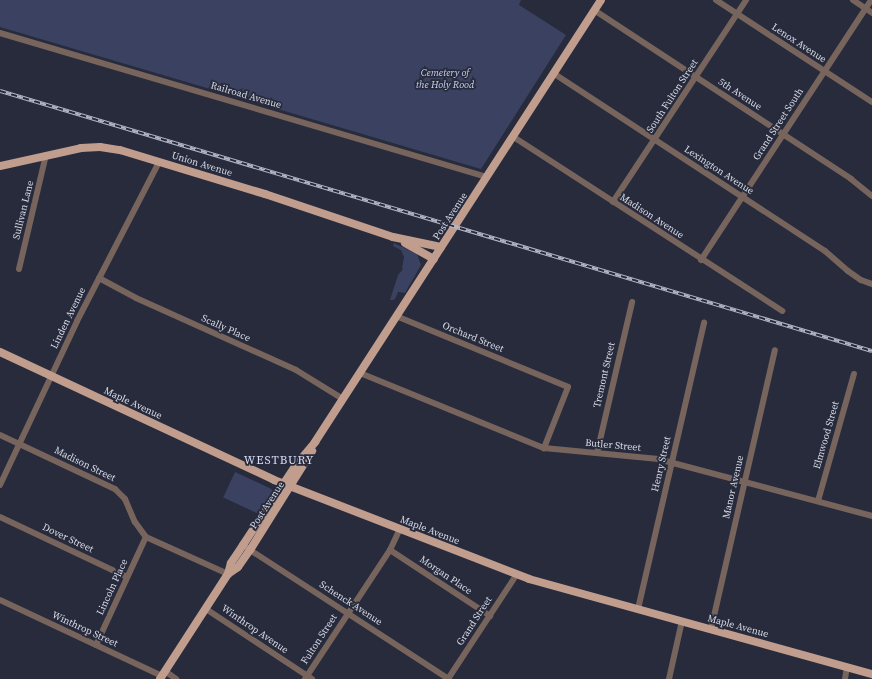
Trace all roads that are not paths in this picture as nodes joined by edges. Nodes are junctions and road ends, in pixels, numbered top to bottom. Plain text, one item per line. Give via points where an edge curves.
1 (601, 0) edge
2 (716, 0) edge
3 (746, 0) edge
4 (852, 0) edge
5 (871, 0) edge
6 (866, 9) junction
7 (594, 10) junction
8 (872, 13) edge
9 (737, 14) junction
10 (0, 33) edge
11 (824, 72) junction
12 (553, 73) junction
13 (696, 77) junction
14 (872, 102) edge
15 (784, 134) junction
16 (512, 136) junction
17 (655, 140) junction
18 (46, 156) junction
19 (159, 162) junction
20 (0, 166) edge
21 (486, 177) junction
22 (872, 196) edge
23 (742, 197) junction
24 (613, 202) junction
25 (393, 237) junction
26 (441, 247) junction
27 (434, 259) junction
28 (702, 260) junction
29 (19, 269) dead end
30 (99, 278) junction
31 (872, 284) edge
32 (632, 302) dead end
33 (782, 311) dead end
34 (396, 316) junction
35 (704, 323) dead end
36 (775, 350) dead end
37 (0, 352) edge
38 (360, 373) junction
39 (854, 374) dead end
40 (51, 376) junction
41 (343, 399) junction
42 (0, 435) edge
43 (19, 444) junction
44 (544, 448) junction
45 (597, 453) junction
46 (672, 463) junction
47 (744, 481) junction
48 (0, 485) edge
49 (287, 485) junction
50 (818, 501) junction
51 (872, 516) edge
52 (0, 517) edge
53 (400, 529) junction
54 (146, 537) junction
55 (243, 545) junction
56 (250, 550) junction
57 (390, 550) junction
58 (228, 574) junction
59 (517, 574) junction
60 (128, 577) junction
61 (0, 600) edge
62 (206, 609) junction
63 (638, 609) junction
64 (348, 613) junction
65 (490, 616) junction
66 (682, 621) junction
67 (711, 629) junction
68 (96, 645) junction
69 (847, 667) junction
70 (872, 674) edge
71 (162, 676) edge
72 (308, 678) edge
73 (176, 679) edge
74 (448, 679) edge
75 (669, 679) edge
76 (845, 679) edge

1 - 7 main road, Post Avenue
2 - 9 street, Lenox Avenue
3 - 9 street, South Fulton Street
4 - 6 street
5 - 6 street, Grand Street South
6 - 8 street
6 - 11 street, Grand Street South
7 - 12 main road, Post Avenue
7 - 13 street, 5th Avenue
9 - 11 street, Lenox Avenue
9 - 13 street, South Fulton Street
10 - 21 street, Railroad Avenue
11 - 14 street, Lenox Avenue
11 - 15 street, Grand Street South
12 - 16 main road, Post Avenue
12 - 17 street, Lexington Avenue
13 - 15 street, 5th Avenue
13 - 17 street, South Fulton Street
15 - 22 street, 5th Avenue
15 - 23 street, Grand Street South
16 - 21 main road, Post Avenue
16 - 24 street, Madison Avenue
17 - 23 street, Lexington Avenue
17 - 24 street, South Fulton Street
18 - 19 main road, Union Avenue via 80,148 100,148 120,150
18 - 20 main road, Union Avenue
18 - 29 street, Sullivan Lane
19 - 25 main road, Union Avenue via 271,195
19 - 30 street, Linden Avenue
21 - 26 main road, Post Avenue
23 - 28 street, Grand Street South
23 - 31 street, Lexington Avenue via 825,251 861,280
24 - 28 street, Madison Avenue
25 - 26 main road, Union Avenue
25 - 27 main road, Union Avenue
26 - 27 main road, Post Avenue
27 - 34 main road, Post Avenue
28 - 33 street, Madison Avenue
30 - 40 street, Linden Avenue
30 - 41 street, Scally Place via 133,297 296,370
32 - 45 street, Tremont Street
34 - 38 main road, Post Avenue
34 - 44 street, Orchard Street via 568,387
35 - 46 street, Henry Street
36 - 47 street, Manor Avenue
37 - 40 main road, Maple Avenue
38 - 41 main road, Post Avenue
38 - 44 street, Butler Street
39 - 50 street, Elmwood Street
40 - 43 street, Linden Avenue
40 - 49 main road, Maple Avenue
41 - 49 main road, Post Avenue via 315,442 310,455
42 - 43 street, Madison Street
43 - 48 street, Linden Avenue
43 - 54 street, Madison Street via 115,489 125,499 135,522
44 - 45 street, Butler Street
45 - 46 street, Butler Street via 658,459
46 - 47 street, Butler Street
46 - 63 street, Henry Street
47 - 50 street, Butler Street
47 - 67 street, Manor Avenue
49 - 53 main road, Maple Avenue
49 - 55 main road, Post Avenue
49 - 56 main road, Post Avenue
50 - 51 street, Butler Street
52 - 60 street, Dover Street
53 - 57 street, Fulton Street
53 - 59 main road, Maple Avenue
54 - 58 street
54 - 60 street, Lincoln Place
55 - 56 street, Schenck Avenue
55 - 58 main road, Post Avenue
56 - 58 main road, Post Avenue via 238,567
56 - 64 street, Schenck Avenue
57 - 64 street, Fulton Street
57 - 65 street, Morgan Place
58 - 62 main road, Post Avenue
59 - 63 main road, Maple Avenue
59 - 65 street, Grand Street
60 - 68 street, Lincoln Place
61 - 68 street, Winthrop Street
62 - 71 main road, Post Avenue
62 - 72 street, Winthrop Avenue
63 - 66 main road, Maple Avenue
64 - 72 street, Fulton Street
64 - 74 street, Schenck Avenue
65 - 74 street, Grand Street
66 - 67 main road, Maple Avenue
66 - 75 street
67 - 69 main road, Maple Avenue
68 - 71 street, Winthrop Street
69 - 70 main road, Maple Avenue
69 - 76 street
71 - 73 street, Winthrop Street

